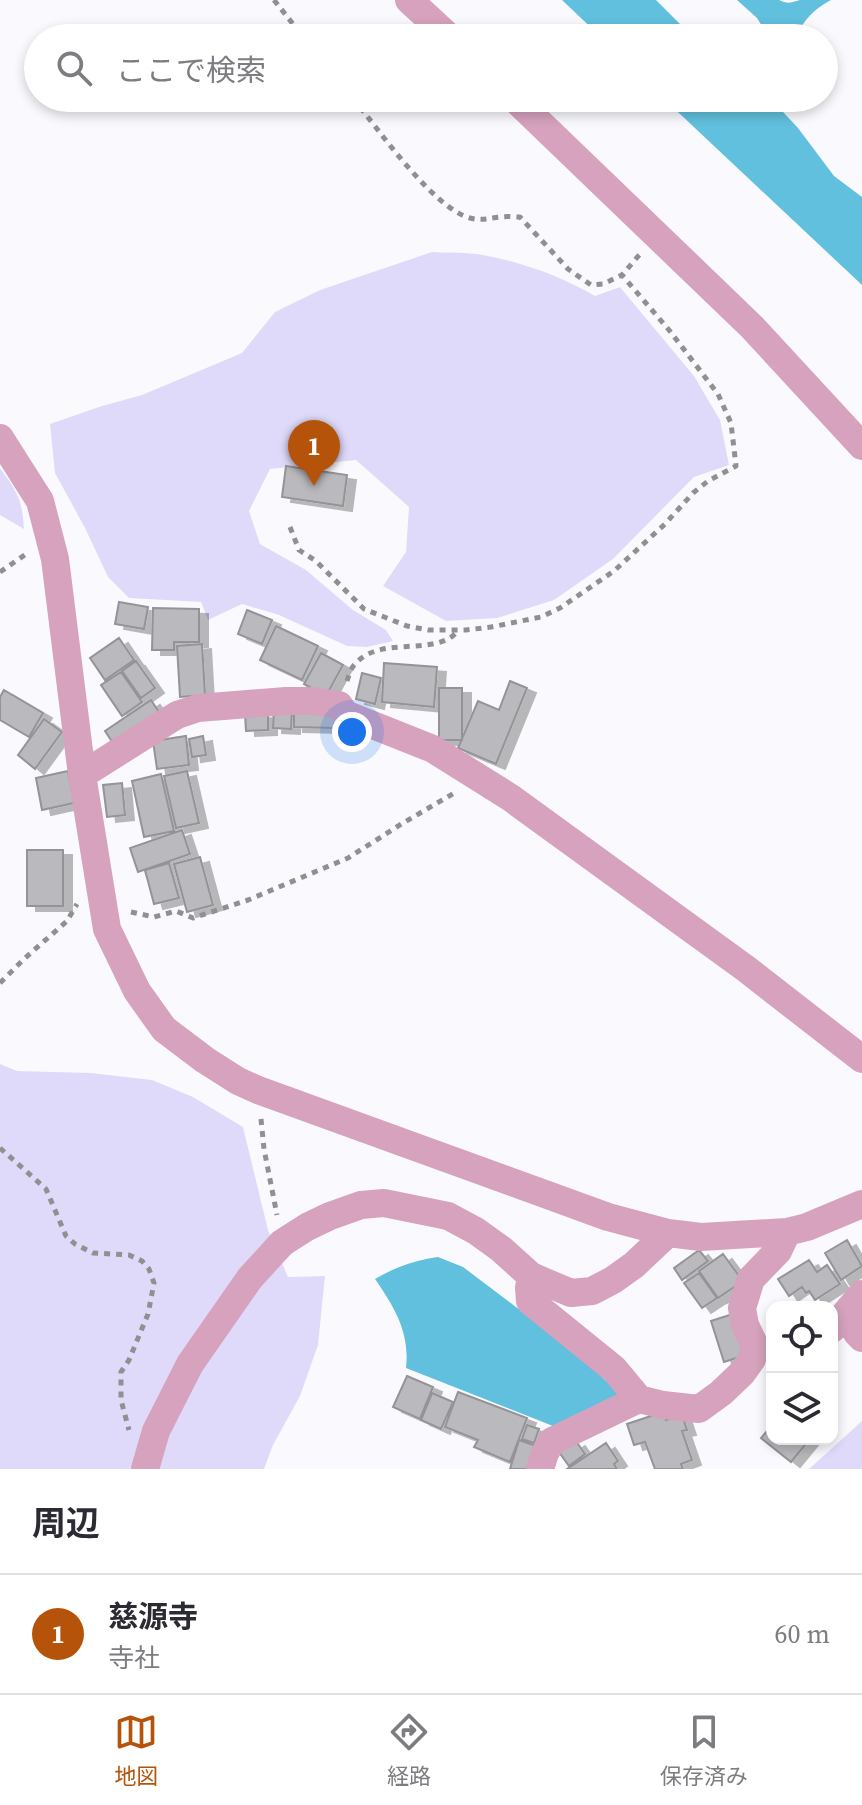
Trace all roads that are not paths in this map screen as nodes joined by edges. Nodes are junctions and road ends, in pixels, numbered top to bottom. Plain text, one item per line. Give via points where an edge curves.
1 (409, 0) edge
2 (435, 24) edge
3 (529, 112) edge
4 (0, 438) edge
5 (862, 446) edge
6 (82, 775) junction
7 (862, 1059) edge
8 (862, 1204) edge
9 (787, 1232) junction
10 (668, 1233) junction
11 (531, 1276) junction
12 (847, 1312) edge
13 (862, 1338) edge
14 (639, 1399) junction
15 (146, 1465) edge
16 (540, 1469) edge

1 - 2 street
3 - 5 street via 752,327
4 - 6 street via 40,501 55,559
6 - 7 street via 177,715 198,708 286,701 339,705 345,714 433,749 511,798
6 - 10 street via 107,929 137,991 164,1029 258,1090 551,1198
8 - 9 street
9 - 10 street via 701,1237
9 - 14 street via 778,1251 751,1279 742,1308 755,1346 742,1373 699,1409
10 - 11 street via 634,1265 592,1291 571,1293
11 - 14 street via 530,1301 614,1369
11 - 15 street via 501,1249 448,1216 384,1203 361,1205 307,1227 282,1243 250,1278 190,1364 156,1431
12 - 13 street
14 - 16 street via 552,1441

